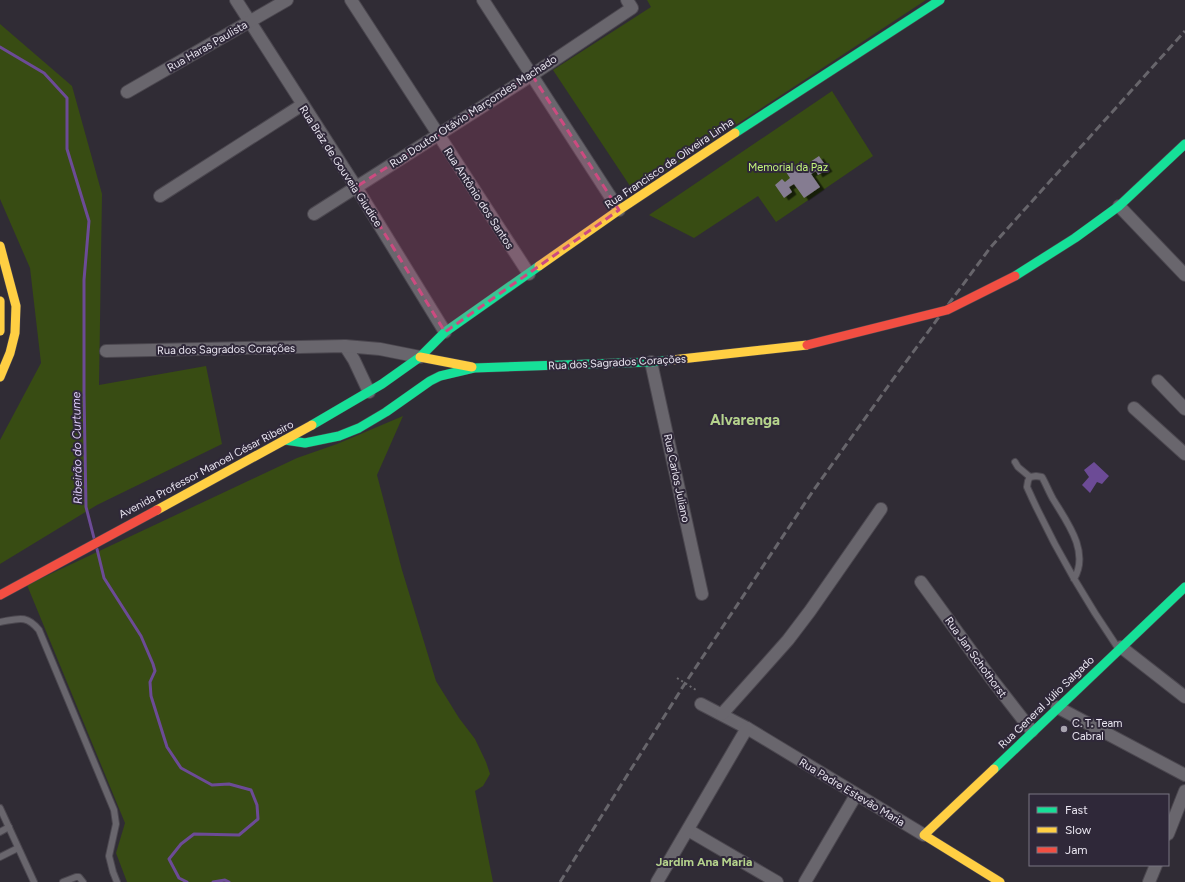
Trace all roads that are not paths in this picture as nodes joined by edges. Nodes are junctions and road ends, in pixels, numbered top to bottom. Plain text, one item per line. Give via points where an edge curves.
1 (236, 0) edge
2 (287, 0) edge
3 (351, 0) edge
4 (483, 0) edge
5 (940, 0) edge
6 (630, 4) edge
7 (249, 22) junction
8 (532, 74) junction
9 (127, 92) dead end
10 (302, 105) junction
11 (437, 134) junction
12 (1185, 144) edge
13 (356, 187) junction
14 (160, 196) dead end
15 (1120, 206) junction
16 (619, 210) junction
17 (314, 214) dead end
18 (0, 246) edge
19 (529, 274) junction
20 (1185, 275) edge
21 (0, 301) edge
22 (0, 331) edge
23 (445, 332) junction
24 (345, 346) junction
25 (106, 351) dead end
26 (420, 357) junction
27 (651, 362) junction
28 (474, 368) junction
29 (0, 376) edge
30 (1158, 381) dead end
31 (371, 395) junction
32 (1134, 408) dead end
33 (1185, 409) edge
34 (285, 440) junction
35 (1185, 454) edge
36 (1015, 462) dead end
37 (1030, 477) junction
38 (880, 509) dead end
39 (1074, 579) junction
40 (921, 582) dead end
41 (1185, 587) edge
42 (702, 594) dead end
43 (0, 595) edge
44 (0, 622) edge
45 (1120, 648) junction
46 (1185, 697) edge
47 (702, 704) dead end
48 (1057, 707) junction
49 (722, 714) junction
50 (747, 728) junction
51 (1032, 731) junction
52 (1185, 776) edge
53 (1185, 791) edge
54 (856, 795) junction
55 (0, 808) edge
56 (9, 827) junction
57 (688, 830) junction
58 (1169, 831) edge
59 (0, 832) edge
60 (924, 835) junction
61 (18, 848) junction
62 (0, 857) edge
63 (1156, 866) edge
64 (34, 882) edge
65 (63, 882) edge
66 (82, 882) edge
67 (118, 882) edge
68 (657, 882) edge
69 (777, 882) edge
70 (805, 882) edge
71 (1000, 882) edge
72 (1149, 882) edge

1 - 7 street, Rua Bráz de Gouveia Giudice
2 - 7 street, Rua Haras Paulista
3 - 11 street, Rua Antônio dos Santos
4 - 8 street
5 - 16 main road, Rua Francisco de Oliveira Linha
6 - 8 street, Rua Doutor Otávio Marçondes Machado
7 - 9 street, Rua Haras Paulista
7 - 10 street, Rua Bráz de Gouveia Giudice
8 - 11 street, Rua Doutor Otávio Marçondes Machado
8 - 16 street
10 - 13 street, Rua Bráz de Gouveia Giudice
10 - 14 street
11 - 13 street, Rua Doutor Otávio Marçondes Machado
11 - 19 street, Rua Antônio dos Santos
12 - 15 main road, Rua dos Sagrados Corações
13 - 17 street, Rua Doutor Otávio Marçondes Machado
13 - 23 street, Rua Bráz de Gouveia Giudice
15 - 20 street
15 - 27 main road, Rua dos Sagrados Corações, bridge via 1015,276 947,310 807,345
16 - 19 main road, Rua Francisco de Oliveira Linha
18 - 29 main road via 16,306 15,333
19 - 23 main road, Rua Francisco de Oliveira Linha
21 - 22 main road
23 - 26 main road, Rua Francisco de Oliveira Linha
24 - 25 street, Rua dos Sagrados Corações
24 - 26 street, Rua dos Sagrados Corações via 380,349
24 - 31 street
26 - 28 main road
26 - 31 main road, Avenida Professor Manoel César Ribeiro
27 - 28 main road, Rua dos Sagrados Corações
27 - 42 street, Rua Carlos Juliano
28 - 34 main road via 430,381 359,428 339,436 305,442
30 - 33 street
31 - 34 main road, Avenida Professor Manoel César Ribeiro
32 - 35 street
34 - 43 main road, Avenida Professor Manoel César Ribeiro
36 - 37 lane
37 - 39 lane via 1027,487 1047,531
37 - 39 lane via 1042,477 1071,530 1080,556 1078,573
38 - 49 street via 788,640
39 - 45 lane via 1102,626
40 - 51 street, Rua Jan Schothorst via 990,678
41 - 45 main road, Rua General Júlio Salgado
44 - 67 lane via 24,618 33,622 39,630 114,810 116,824 109,856
45 - 46 street
45 - 48 main road, Rua General Júlio Salgado
47 - 49 street, Rua Padre Estevão Maria
48 - 51 main road, Rua General Júlio Salgado
48 - 52 street
49 - 50 street, Rua Padre Estevão Maria
50 - 54 street, Rua Padre Estevão Maria
50 - 57 street
51 - 60 main road, Rua General Júlio Salgado
53 - 58 street
54 - 60 street, Rua Padre Estevão Maria
54 - 70 street
55 - 56 lane
56 - 59 lane
56 - 61 lane
57 - 68 street
57 - 69 street
60 - 71 main road, Rua Padre Estevão Maria
61 - 62 lane
61 - 64 lane
63 - 72 street
65 - 66 lane via 79,877

